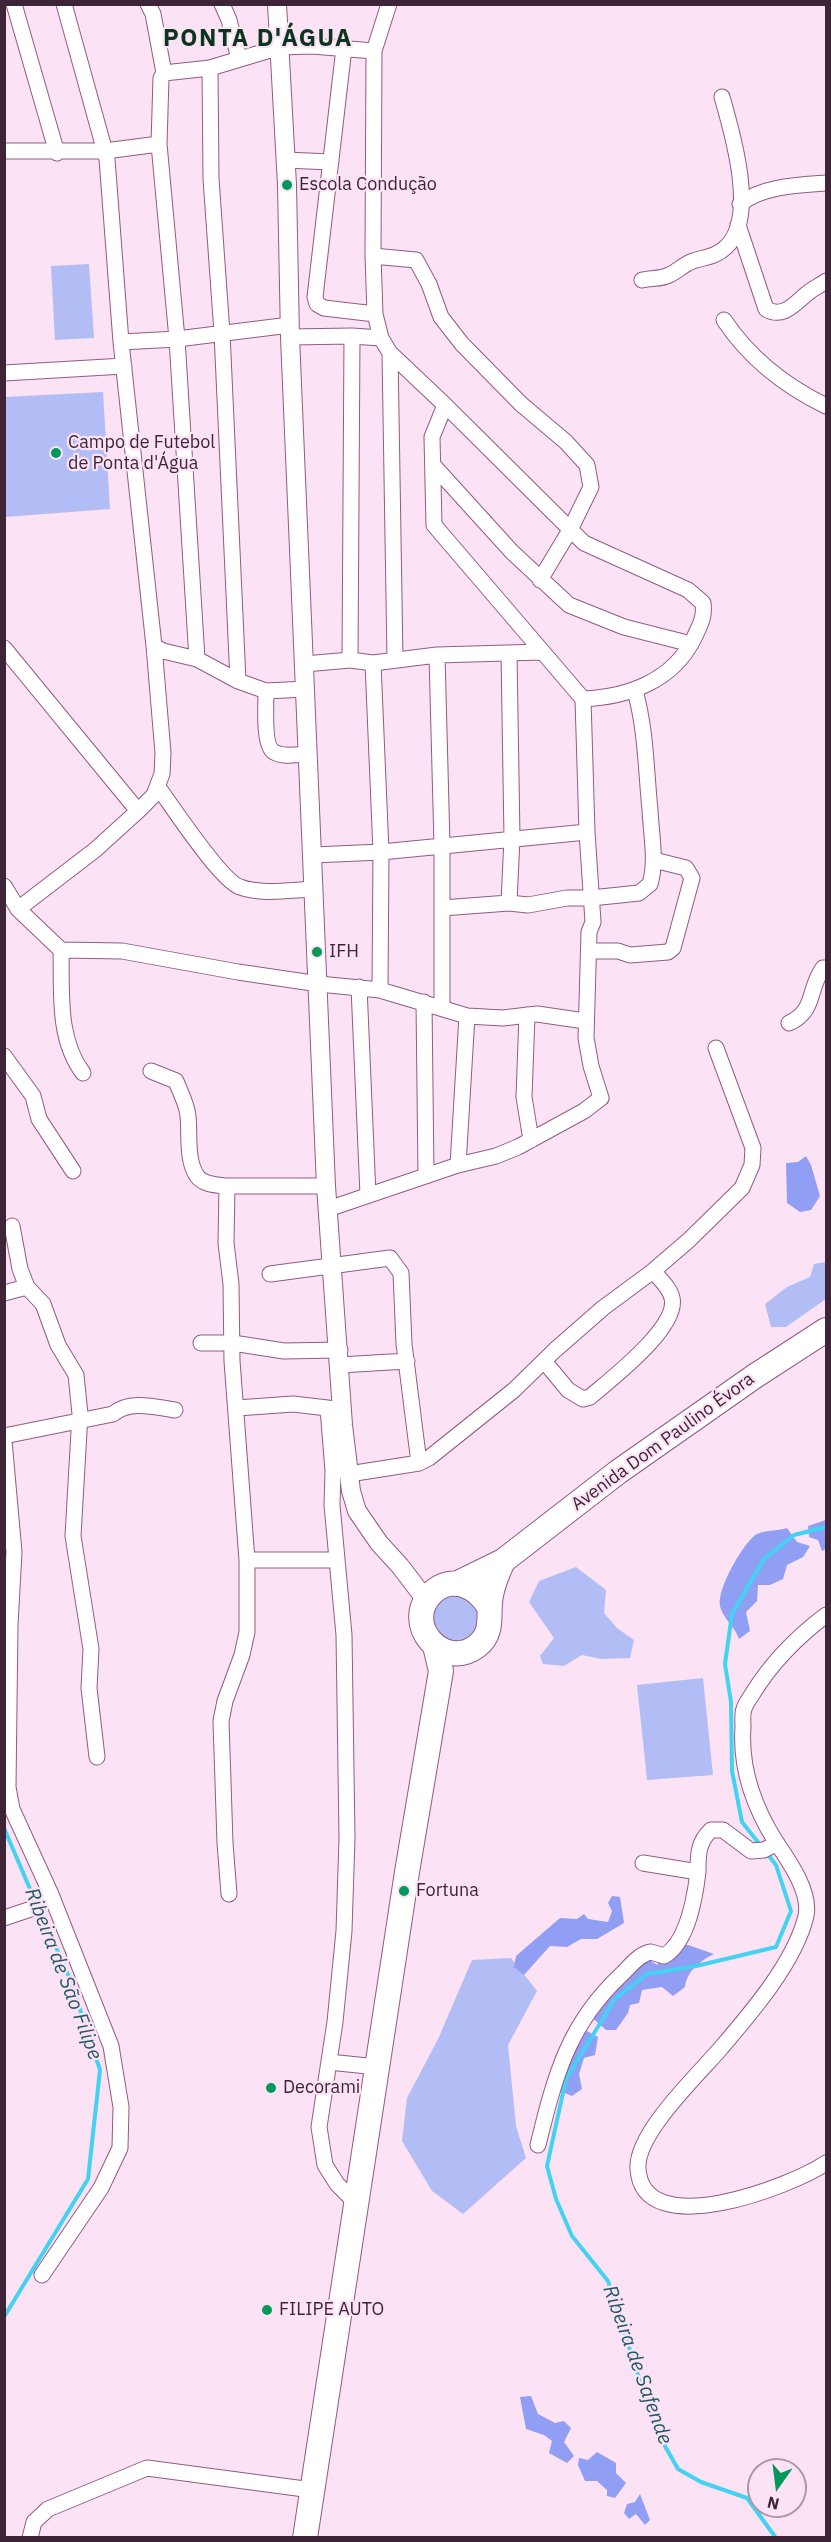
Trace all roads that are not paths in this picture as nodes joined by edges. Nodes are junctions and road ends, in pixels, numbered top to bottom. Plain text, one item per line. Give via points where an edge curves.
1 (14, 4) edge
2 (64, 4) edge
3 (148, 4) edge
4 (222, 4) edge
5 (277, 4) edge
6 (389, 4) edge
7 (280, 47) junction
8 (344, 48) junction
9 (374, 51) junction
10 (238, 59) junction
11 (210, 68) junction
12 (164, 73) junction
13 (722, 97) dead end
14 (159, 144) junction
15 (4, 151) edge
16 (105, 151) junction
17 (57, 153) junction
18 (285, 160) junction
19 (332, 162) junction
20 (826, 183) edge
21 (740, 204) junction
22 (738, 225) junction
23 (373, 256) junction
24 (642, 280) dead end
25 (826, 281) edge
26 (375, 314) junction
27 (724, 320) dead end
28 (290, 331) junction
29 (222, 333) junction
30 (352, 336) junction
31 (381, 338) junction
32 (177, 339) junction
33 (121, 342) junction
34 (390, 354) junction
35 (124, 366) junction
36 (4, 373) edge
37 (445, 405) junction
38 (826, 406) edge
39 (433, 465) junction
40 (570, 530) junction
41 (540, 580) junction
42 (691, 644) junction
43 (154, 646) junction
44 (4, 648) edge
45 (542, 652) junction
46 (509, 653) junction
47 (437, 655) junction
48 (197, 659) junction
49 (395, 659) junction
50 (350, 660) junction
51 (373, 663) junction
52 (305, 664) junction
53 (238, 681) junction
54 (306, 689) junction
55 (266, 691) junction
56 (635, 691) junction
57 (583, 699) junction
58 (308, 754) junction
59 (158, 787) junction
60 (138, 812) junction
61 (588, 832) junction
62 (512, 838) junction
63 (442, 845) junction
64 (381, 852) junction
65 (314, 855) junction
66 (654, 860) junction
67 (4, 886) edge
68 (314, 889) junction
69 (591, 898) junction
70 (509, 903) junction
71 (442, 908) junction
72 (18, 909) junction
73 (61, 950) junction
74 (589, 951) junction
75 (826, 968) edge
76 (319, 984) junction
77 (359, 987) junction
78 (381, 990) junction
79 (424, 1002) junction
80 (442, 1007) junction
81 (527, 1015) junction
82 (466, 1016) junction
83 (585, 1021) junction
84 (789, 1023) dead end
85 (716, 1048) dead end
86 (4, 1056) edge
87 (151, 1071) dead end
88 (83, 1073) dead end
89 (531, 1140) junction
90 (458, 1165) junction
91 (73, 1171) dead end
92 (426, 1176) junction
93 (326, 1185) junction
94 (227, 1186) junction
95 (368, 1195) junction
96 (328, 1209) junction
97 (12, 1226) dead end
98 (333, 1265) junction
99 (653, 1271) junction
100 (270, 1274) dead end
101 (27, 1287) junction
102 (4, 1293) edge
103 (826, 1318) edge
104 (826, 1330) edge
105 (201, 1343) dead end
106 (233, 1343) junction
107 (340, 1357) junction
108 (406, 1361) junction
109 (544, 1361) junction
110 (754, 1376) junction
111 (237, 1408) junction
112 (335, 1409) junction
113 (175, 1410) dead end
114 (79, 1421) junction
115 (4, 1436) edge
116 (4, 1441) edge
117 (419, 1463) junction
118 (349, 1474) junction
119 (247, 1560) junction
120 (337, 1560) junction
121 (503, 1561) junction
122 (400, 1566) junction
123 (452, 1584) junction
124 (426, 1600) junction
125 (489, 1607) junction
126 (826, 1615) edge
127 (443, 1657) junction
128 (97, 1757) dead end
129 (777, 1843) junction
130 (643, 1863) dead end
131 (698, 1872) junction
132 (50, 1892) junction
133 (229, 1894) dead end
134 (4, 1918) edge
135 (329, 2062) junction
136 (377, 2067) junction
137 (538, 2145) dead end
138 (826, 2163) edge
139 (356, 2203) junction
140 (42, 2275) dead end
141 (312, 2490) junction
142 (30, 2538) edge
143 (305, 2538) edge

1 - 17 street
2 - 16 street
3 - 12 street
4 - 10 street via 230,20
5 - 7 street
6 - 9 street
7 - 8 street
7 - 10 street
7 - 18 street
8 - 9 street
8 - 19 street
9 - 23 street
10 - 11 street
11 - 12 street
11 - 29 street via 211,179
12 - 14 street
13 - 21 street via 740,165
14 - 16 street
14 - 32 street
15 - 17 street
16 - 17 street
16 - 33 street
18 - 19 street
18 - 28 street
19 - 26 street via 315,297 324,309
20 - 21 street via 779,189 748,197
21 - 22 street
22 - 24 street via 731,242 716,255 693,261 669,275
22 - 25 street via 766,309 788,310
23 - 26 street
23 - 40 street via 417,260 441,316 462,344 587,465 591,487
26 - 31 street
27 - 38 street via 759,363
28 - 29 street
28 - 30 street
28 - 52 street
29 - 32 street
29 - 53 street
30 - 31 street
30 - 50 street
31 - 34 street
32 - 33 street
32 - 48 street
33 - 35 street
34 - 37 street
34 - 49 street
35 - 36 street
35 - 43 street
37 - 39 street via 432,437
37 - 40 street
39 - 41 street
39 - 45 street via 434,525
40 - 41 street
40 - 42 street via 584,543 698,597 704,616
41 - 42 street via 568,605 624,627
42 - 56 street via 683,658
43 - 48 street
43 - 59 street via 163,753
44 - 60 street
45 - 46 street
45 - 57 street
46 - 47 street
46 - 62 street
47 - 49 street
47 - 63 street
48 - 53 street
49 - 51 street
50 - 51 street
50 - 52 street
51 - 64 street
52 - 54 street
53 - 55 street
54 - 55 street
54 - 58 street
55 - 58 street via 268,744 273,752
56 - 57 street
56 - 66 street via 646,761
57 - 61 street
58 - 65 street
59 - 60 street
59 - 68 street via 236,886 252,891
60 - 72 street
61 - 62 street
61 - 69 street
62 - 63 street
62 - 70 street
63 - 64 street
63 - 71 street
64 - 65 street
64 - 78 street
65 - 68 street
66 - 69 street via 650,884 639,893
66 - 74 street via 686,868 692,878 673,948 668,952 630,955
67 - 72 street
68 - 76 street
69 - 70 street via 528,905
69 - 74 street
70 - 71 street
71 - 80 street
72 - 73 street
73 - 76 street via 122,951
73 - 88 street via 65,1031 72,1059
74 - 83 street
75 - 84 street via 819,974 806,1010
76 - 77 street
76 - 93 street
77 - 78 street
77 - 95 street
78 - 79 street
79 - 80 street
79 - 92 street
80 - 82 street
81 - 82 street
81 - 83 street
81 - 89 street via 524,1097
82 - 90 street
83 - 89 street via 591,1066 601,1098
85 - 99 street via 753,1148 752,1166 742,1188
86 - 91 street via 33,1096 39,1119
87 - 94 street via 176,1081 188,1113 190,1148 198,1178
89 - 90 street via 496,1156
90 - 92 street
92 - 95 street
93 - 94 street
93 - 96 street
94 - 106 street via 226,1243
95 - 96 street
96 - 98 street
97 - 101 street
98 - 100 street
98 - 107 street
98 - 108 street via 390,1258 396,1264 401,1273
99 - 109 street via 603,1308
99 - 109 street via 671,1294 672,1310 654,1339 590,1397 575,1396
101 - 102 street
101 - 114 street via 43,1304 58,1345 76,1375
103 - 110 street
104 - 110 main road, Avenida Dom Paulino Évora
105 - 106 street
106 - 107 street
106 - 111 street
107 - 108 street
107 - 112 street
108 - 117 street
109 - 117 street via 514,1390
110 - 121 main road, Avenida Dom Paulino Évora via 618,1472
111 - 112 street via 293,1404
111 - 119 street
112 - 118 street
112 - 120 street via 332,1494
113 - 114 street via 122,1407 113,1414
114 - 115 street
114 - 128 street via 73,1536 91,1649 89,1688
116 - 132 street via 14,1552 8,1787 12,1809
117 - 118 street
118 - 122 street via 357,1511
119 - 120 street
119 - 133 street via 247,1632 221,1721
120 - 135 street via 344,1635 347,1838 344,1931
121 - 123 main road, Avenida Dom Paulino Évora
121 - 125 main road
122 - 123 street
122 - 124 street
123 - 124 main road via 433,1592
123 - 125 main road via 475,1589
124 - 127 main road via 421,1620 428,1639
125 - 127 main road via 491,1618 484,1639 466,1652
126 - 129 street via 767,1669 744,1709 741,1751 751,1792
127 - 136 main road
129 - 131 street via 751,1851 723,1830 711,1830 702,1838
129 - 138 street via 806,1897 806,1915 788,1958 758,2003 663,2114 638,2154 638,2171 642,2188 657,2201 682,2207 716,2204 769,2190
130 - 131 street
131 - 137 street via 695,1898 684,1931 670,1953 641,1956 604,1991 582,2021 565,2051
132 - 134 street via 38,1907
132 - 140 street via 111,2046 121,2107 120,2148 101,2188
135 - 136 street
135 - 139 street via 319,2127 325,2165
136 - 139 main road
139 - 141 main road
141 - 142 street via 147,2468 48,2509 34,2522
141 - 143 main road

